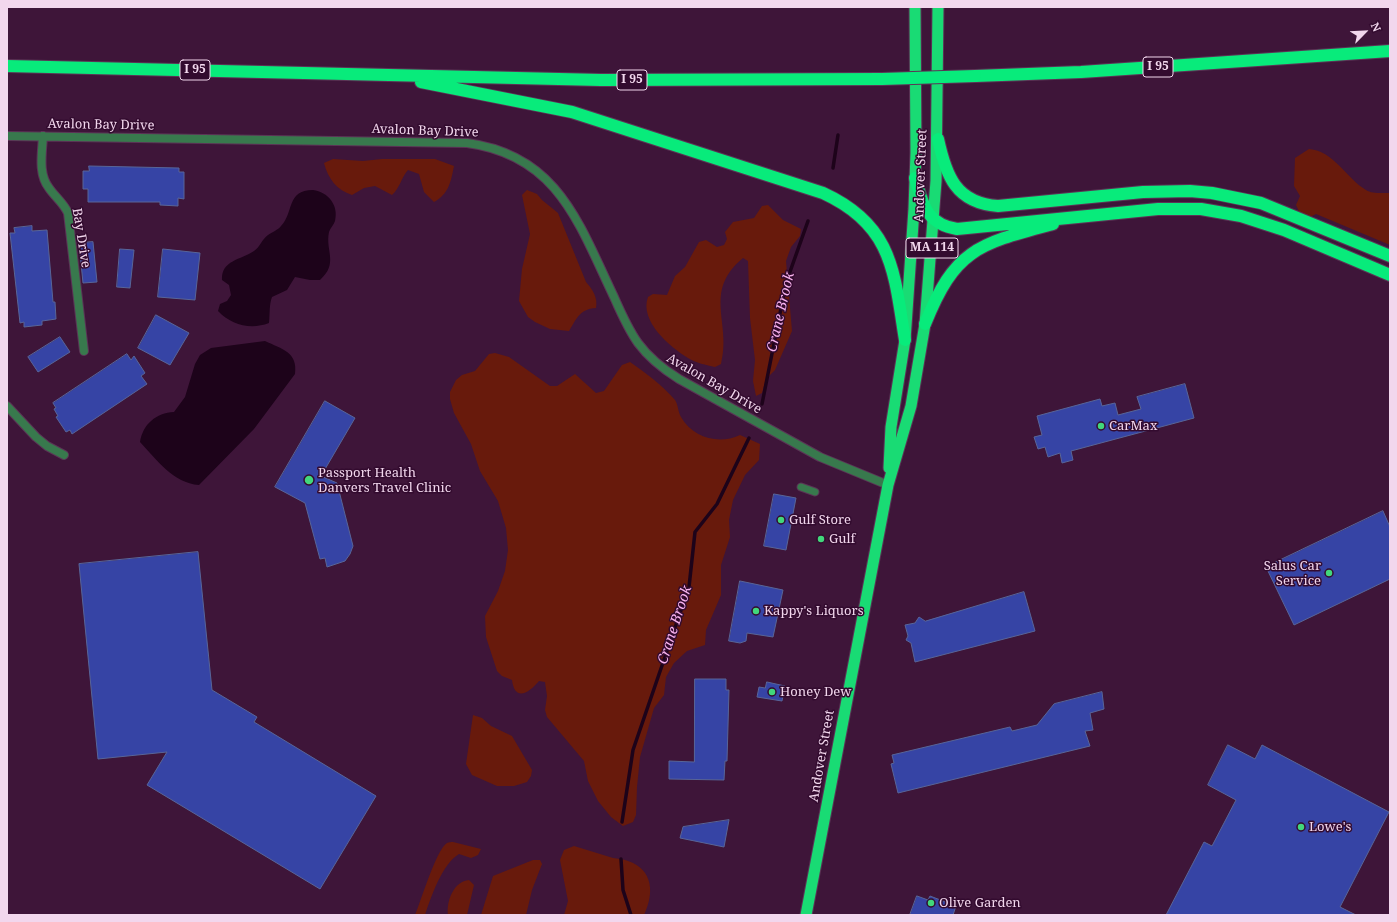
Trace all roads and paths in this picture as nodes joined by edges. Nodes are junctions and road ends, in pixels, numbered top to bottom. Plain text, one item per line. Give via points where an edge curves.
1 (915, 7) edge
2 (938, 7) edge
3 (1390, 51) edge
4 (1340, 55) junction
5 (1390, 56) edge
6 (7, 66) edge
7 (382, 74) junction
8 (7, 136) edge
9 (43, 136) junction
10 (938, 139) junction
11 (915, 178) junction
12 (1077, 218) junction
13 (934, 220) junction
14 (1390, 256) edge
15 (1390, 275) edge
16 (925, 324) junction
17 (905, 340) junction
18 (84, 351) dead end
19 (7, 406) edge
20 (64, 455) dead end
21 (888, 485) junction
22 (801, 487) dead end
23 (815, 492) dead end
24 (806, 915) edge

1 - 11 highway, Andover Street / MA 114
2 - 10 highway, Andover Street / MA 114
3 - 4 highway, I 95
4 - 5 highway
4 - 7 highway, I 95, bridge via 1081,72 882,79 601,80
6 - 7 highway, I 95
7 - 17 highway via 572,112 838,200 864,219 884,247 896,283
8 - 9 street, Avalon Bay Drive
9 - 18 street, Bay Drive via 41,171 44,181 68,213
9 - 21 street, Avalon Bay Drive via 467,143 510,153 529,164 560,193 582,229 638,343 661,368 678,380 820,457
10 - 13 highway, Andover Street / MA 114
10 - 14 highway via 949,178 959,191 984,205 998,206 1142,192 1212,193 1261,203
11 - 13 highway via 926,211
11 - 17 highway, Andover Street / MA 114
12 - 13 highway via 957,229 947,228
12 - 15 highway via 1158,209 1220,211 1284,230
12 - 16 highway via 984,245 971,253 950,273
13 - 16 highway, Andover Street / MA 114
16 - 21 highway, Andover Street / MA 114 via 911,406
17 - 21 highway, Andover Street / MA 114 via 891,427
19 - 20 street via 36,437
21 - 24 highway, Andover Street / MA 114
22 - 23 lane

